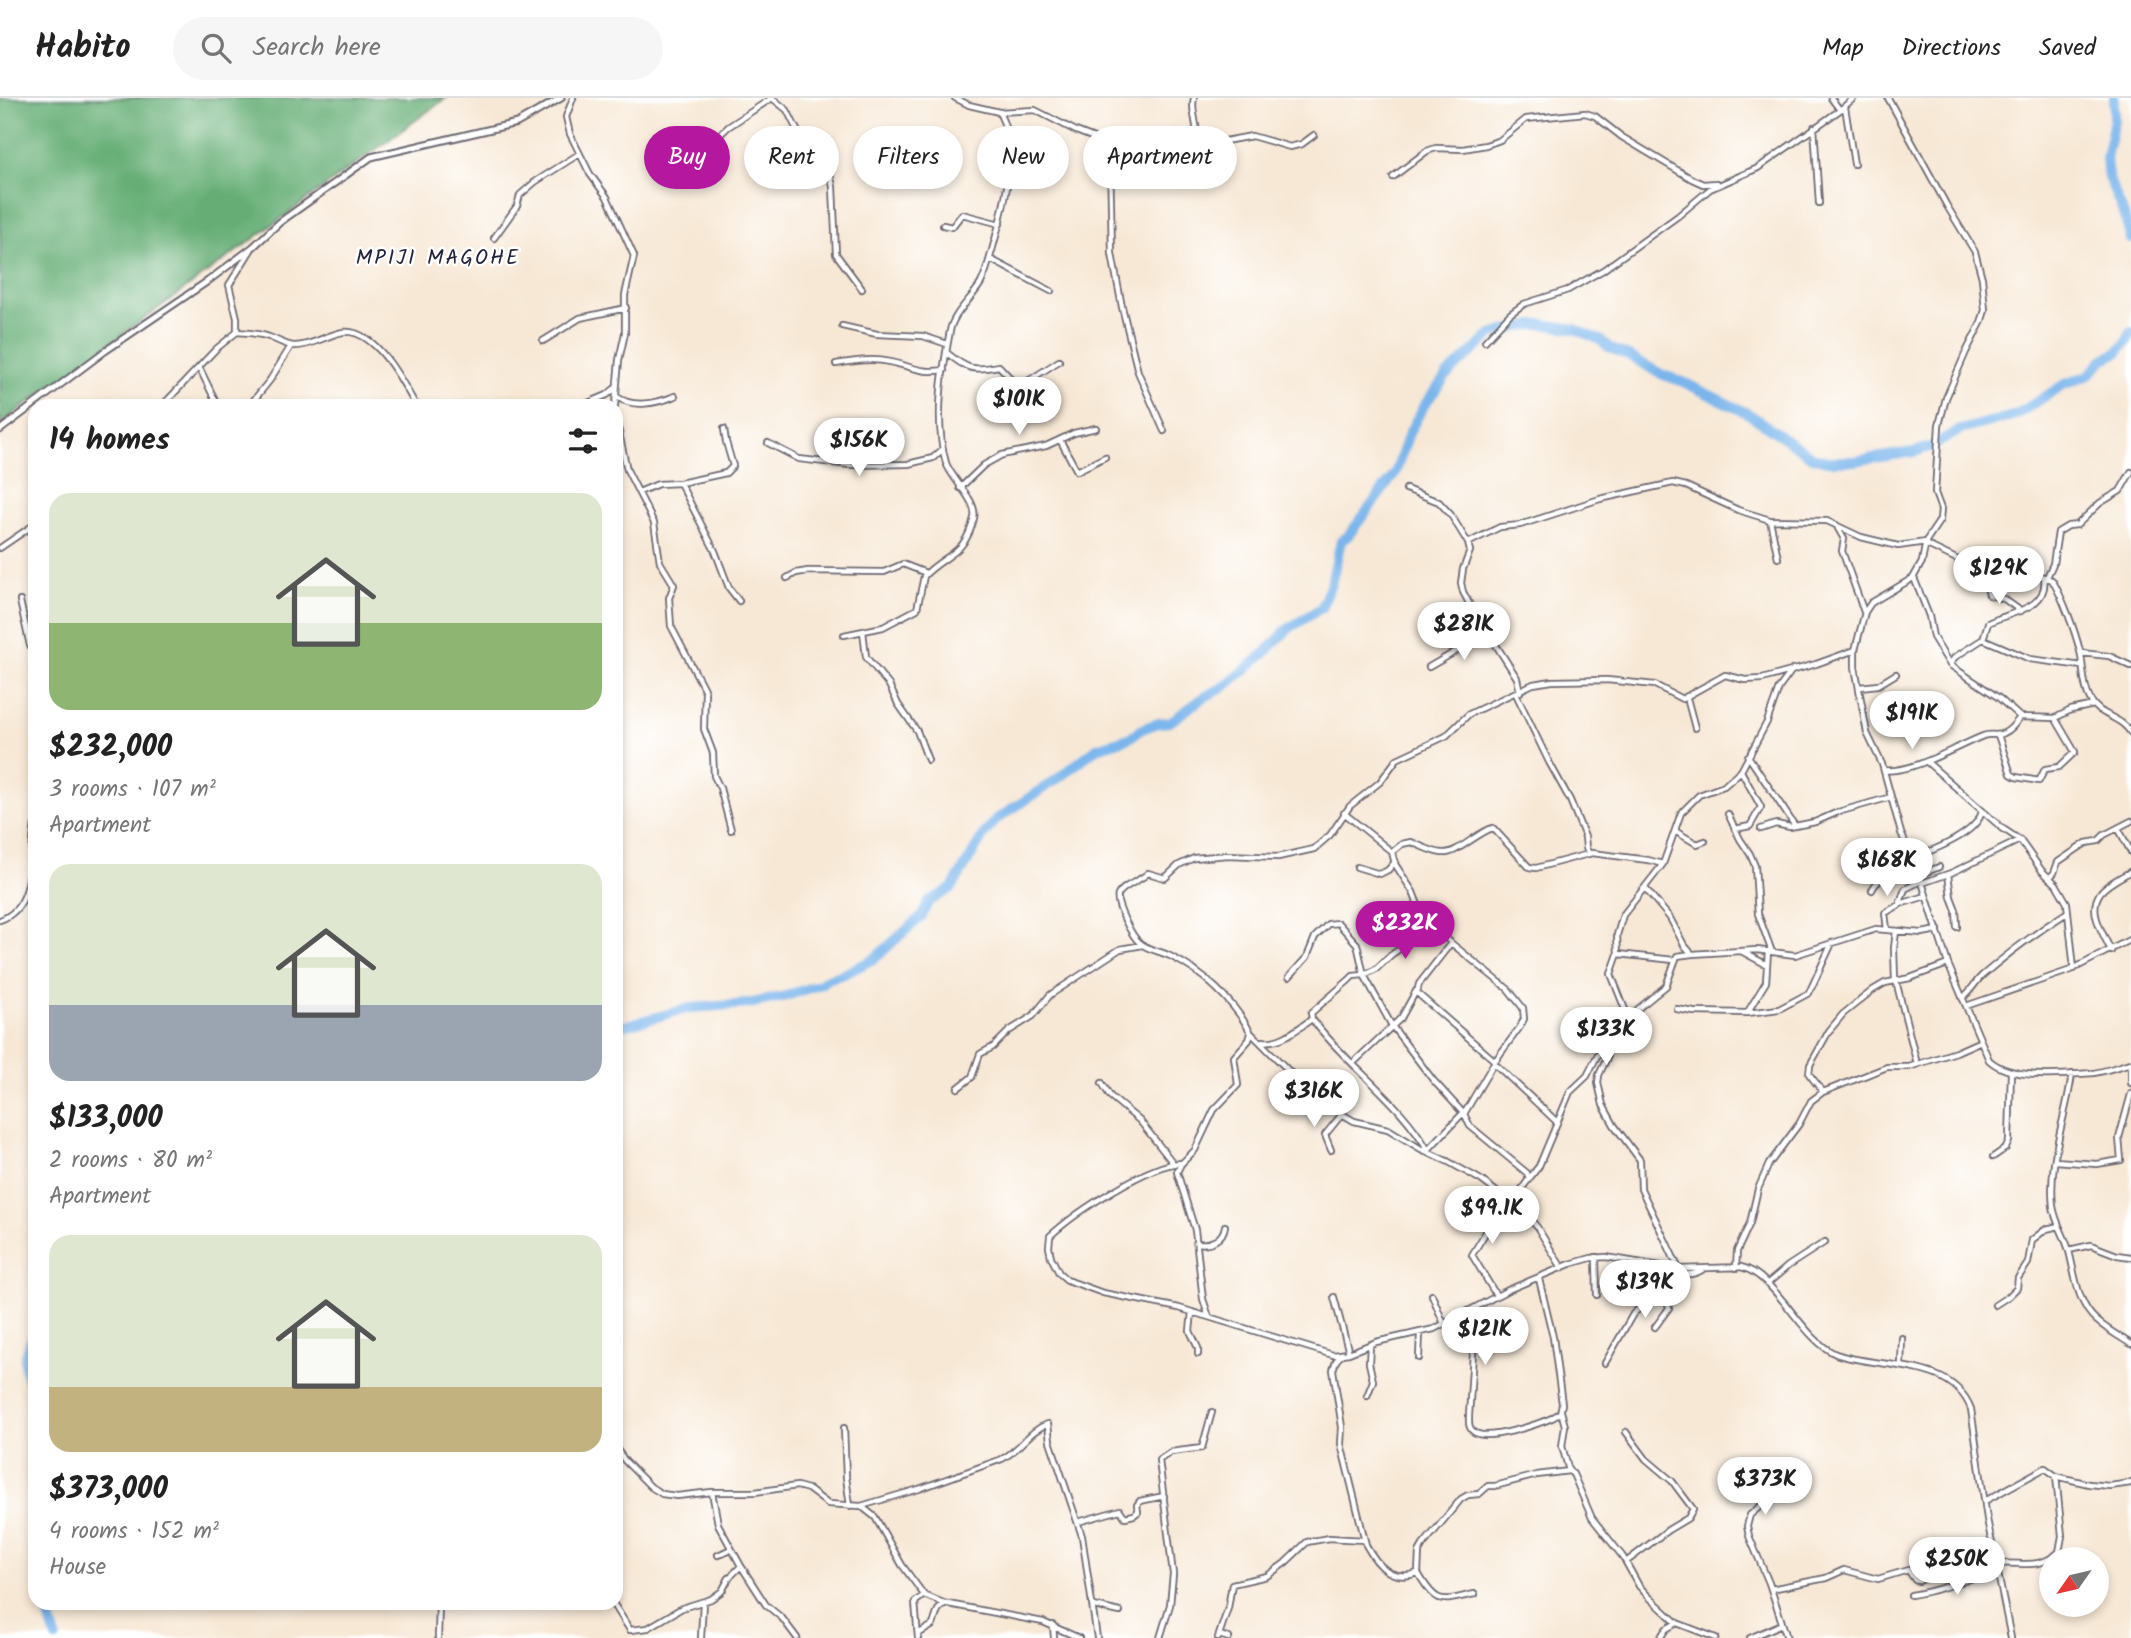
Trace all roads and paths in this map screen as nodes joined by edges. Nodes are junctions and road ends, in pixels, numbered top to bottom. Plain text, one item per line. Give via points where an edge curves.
1 (561, 98) edge
2 (573, 98) edge
3 (955, 98) edge
4 (1194, 98) edge
5 (1831, 98) edge
6 (1854, 98) edge
7 (1888, 98) edge
8 (1843, 109) junction
9 (999, 112) junction
10 (730, 126) edge
11 (1196, 126) edge
12 (1814, 127) junction
13 (1083, 134) edge
14 (1314, 135) dead end
15 (1237, 139) edge
16 (579, 154) junction
17 (1854, 164) dead end
18 (1393, 177) dead end
19 (1723, 182) junction
20 (1111, 189) edge
21 (1819, 203) dead end
22 (1000, 224) junction
23 (943, 225) dead end
24 (494, 238) dead end
25 (253, 247) junction
26 (990, 259) junction
27 (862, 289) dead end
28 (1051, 290) dead end
29 (626, 308) junction
30 (842, 326) dead end
31 (237, 331) junction
32 (543, 341) dead end
33 (1485, 341) dead end
34 (948, 345) junction
35 (291, 346) junction
36 (946, 352) junction
37 (1059, 361) dead end
38 (836, 364) dead end
39 (198, 367) junction
40 (944, 370) junction
41 (616, 388) junction
42 (615, 395) junction
43 (675, 396) dead end
44 (40, 399) edge
45 (168, 399) edge
46 (214, 399) edge
47 (255, 399) edge
48 (412, 399) edge
49 (598, 399) edge
50 (615, 399) edge
51 (621, 399) edge
52 (623, 400) edge
53 (28, 408) edge
54 (1096, 428) dead end
55 (0, 429) edge
56 (724, 429) dead end
57 (1164, 431) dead end
58 (1060, 440) junction
59 (768, 443) dead end
60 (943, 449) junction
61 (623, 453) edge
62 (1105, 457) dead end
63 (2131, 472) edge
64 (680, 483) junction
65 (960, 488) junction
66 (1406, 489) dead end
67 (639, 492) junction
68 (1770, 520) junction
69 (1836, 524) junction
70 (28, 529) edge
71 (1468, 543) junction
72 (1926, 543) junction
73 (0, 548) edge
74 (1778, 558) dead end
75 (1978, 568) junction
76 (926, 573) junction
77 (2045, 577) junction
78 (787, 578) dead end
79 (1913, 578) junction
80 (20, 601) dead end
81 (739, 601) dead end
82 (1865, 612) junction
83 (2021, 612) junction
84 (863, 631) junction
85 (1486, 634) junction
86 (844, 635) dead end
87 (28, 637) edge
88 (1983, 639) junction
89 (1855, 650) junction
90 (2081, 653) junction
91 (1950, 665) junction
92 (2082, 666) junction
93 (2131, 666) edge
94 (1429, 667) dead end
95 (1794, 668) junction
96 (1896, 674) dead end
97 (1860, 687) junction
98 (1518, 693) junction
99 (1687, 698) junction
100 (2094, 705) junction
101 (2020, 718) junction
102 (2055, 718) junction
103 (1695, 727) dead end
104 (2131, 733) edge
105 (1998, 735) junction
106 (1747, 756) junction
107 (928, 760) dead end
108 (1927, 762) junction
109 (1884, 770) junction
110 (1741, 771) junction
111 (1891, 797) junction
112 (1982, 811) junction
113 (1344, 813) junction
114 (1728, 814) dead end
115 (2131, 821) edge
116 (1795, 826) junction
117 (2118, 828) junction
118 (1735, 829) junction
119 (1761, 830) dead end
120 (730, 831) dead end
121 (1675, 831) junction
122 (2020, 840) junction
123 (1705, 841) dead end
124 (1392, 852) junction
125 (2131, 852) edge
126 (1589, 854) junction
127 (1912, 860) junction
128 (1395, 862) junction
129 (1663, 864) junction
130 (1357, 867) dead end
131 (1939, 867) dead end
132 (2131, 871) edge
133 (28, 874) edge
134 (1948, 874) junction
135 (2050, 877) junction
136 (1921, 879) junction
137 (1645, 888) junction
138 (1872, 890) dead end
139 (1926, 896) junction
140 (1899, 905) junction
141 (2068, 912) junction
142 (0, 920) edge
143 (1434, 925) junction
144 (1957, 927) dead end
145 (1887, 929) junction
146 (1938, 930) junction
147 (1896, 931) junction
148 (2131, 939) edge
149 (1451, 943) junction
150 (1832, 943) junction
151 (1143, 945) junction
152 (1684, 945) junction
153 (1741, 950) junction
154 (2111, 951) junction
155 (1770, 952) junction
156 (1618, 954) junction
157 (1680, 954) junction
158 (1692, 954) junction
159 (1674, 960) junction
160 (1948, 964) junction
161 (1767, 966) junction
162 (2074, 968) junction
163 (1364, 975) junction
164 (1289, 977) dead end
165 (1896, 981) junction
166 (1417, 990) junction
167 (1962, 998) junction
168 (1966, 1006) junction
169 (1677, 1009) dead end
170 (1747, 1013) junction
171 (1628, 1017) junction
172 (1312, 1019) junction
173 (1392, 1026) junction
174 (1251, 1033) junction
175 (1261, 1041) junction
176 (1981, 1041) junction
177 (1605, 1046) junction
178 (1495, 1062) junction
179 (1353, 1063) junction
180 (1917, 1064) junction
181 (2011, 1071) junction
182 (2072, 1074) junction
183 (1102, 1083) dead end
184 (2131, 1083) edge
185 (958, 1088) dead end
186 (1823, 1092) junction
187 (2131, 1094) edge
188 (1342, 1114) junction
189 (1463, 1114) junction
190 (1557, 1122) junction
191 (1331, 1150) dead end
192 (1429, 1152) junction
193 (1993, 1157) dead end
194 (2055, 1161) junction
195 (1182, 1163) junction
196 (1173, 1164) junction
197 (1529, 1179) junction
198 (1506, 1199) junction
199 (1517, 1207) junction
200 (1225, 1226) dead end
201 (2059, 1226) junction
202 (1825, 1241) dead end
203 (1197, 1243) junction
204 (2069, 1250) junction
205 (1596, 1257) junction
206 (2131, 1257) edge
207 (1562, 1268) junction
208 (1736, 1268) junction
209 (1679, 1271) junction
210 (1539, 1279) junction
211 (1767, 1284) junction
212 (1664, 1286) junction
213 (1432, 1295) dead end
214 (1496, 1295) junction
215 (1597, 1295) dead end
216 (1334, 1297) dead end
217 (1995, 1306) dead end
218 (1192, 1312) junction
219 (1469, 1312) junction
220 (1209, 1317) junction
221 (1444, 1324) junction
222 (1656, 1327) dead end
223 (1420, 1333) junction
224 (1902, 1338) dead end
225 (1370, 1344) junction
226 (2131, 1344) edge
227 (1349, 1353) junction
228 (1198, 1354) dead end
229 (1342, 1354) junction
230 (1419, 1358) dead end
231 (1605, 1363) dead end
232 (1900, 1366) junction
233 (1367, 1396) dead end
234 (1561, 1410) junction
235 (1212, 1412) dead end
236 (844, 1428) dead end
237 (1626, 1432) dead end
238 (623, 1458) edge
239 (1569, 1471) junction
240 (2056, 1476) junction
241 (2131, 1483) edge
242 (712, 1492) junction
243 (1164, 1496) junction
244 (1772, 1496) dead end
245 (1985, 1501) junction
246 (850, 1506) junction
247 (861, 1506) junction
248 (1078, 1522) junction
249 (1364, 1541) junction
250 (731, 1549) junction
251 (718, 1555) dead end
252 (1994, 1556) junction
253 (1626, 1562) junction
254 (1996, 1564) junction
255 (741, 1566) junction
256 (1997, 1571) junction
257 (1418, 1573) junction
258 (1771, 1589) junction
259 (1475, 1594) dead end
260 (924, 1595) junction
261 (1911, 1595) dead end
262 (703, 1602) junction
263 (945, 1603) junction
264 (1094, 1606) junction
265 (439, 1610) edge
266 (618, 1610) edge
267 (1120, 1612) dead end
268 (1677, 1623) junction
269 (1782, 1624) junction
270 (1053, 1625) junction
271 (701, 1635) edge
272 (918, 1636) edge
273 (1219, 1636) edge
274 (1160, 1637) edge
275 (1167, 1637) edge
276 (439, 1638) edge
277 (694, 1638) edge
278 (797, 1638) edge
279 (1054, 1638) edge
280 (1079, 1638) edge
281 (1097, 1638) edge
282 (1229, 1638) edge
283 (1660, 1638) edge
284 (1712, 1638) edge
285 (1750, 1638) edge
286 (1787, 1638) edge
287 (2011, 1638) edge

1 - 25 street via 517,123 371,157 280,222
2 - 16 street via 566,117
3 - 9 street
4 - 11 street
5 - 8 street
6 - 8 street
7 - 72 street via 1975,252 1985,310 1946,398 1939,425 1936,493 1941,514
8 - 12 street
8 - 17 street
9 - 13 street via 1035,110
9 - 22 street via 1008,157
10 - 27 street via 772,98 787,110 800,136 828,164 836,254
12 - 19 street via 1758,168
12 - 21 street
14 - 15 street via 1302,145 1290,147 1252,136
16 - 24 street via 520,195
16 - 29 street via 607,197 634,256
18 - 19 street via 1427,151 1486,145 1526,119 1585,113 1692,179 1703,184
19 - 33 street via 1595,275 1524,304
20 - 57 street via 1112,254 1122,307 1138,372
22 - 23 street via 962,214 952,227
22 - 26 street
25 - 31 street via 229,285
25 - 44 street
26 - 28 street
26 - 34 street via 979,286 953,322
29 - 32 street via 580,318
29 - 41 street
30 - 34 street via 877,334 923,336
31 - 35 street
31 - 39 street
34 - 36 street
35 - 47 street
35 - 48 street via 342,332 360,334 393,368
36 - 37 street via 968,368 999,366 1017,385
36 - 40 street
38 - 40 street via 879,360 922,372
39 - 45 street
39 - 46 street
40 - 60 street
41 - 42 street
41 - 49 street
42 - 50 street
42 - 51 street
43 - 52 street via 638,404
53 - 55 street
54 - 58 street
56 - 64 street via 732,470
58 - 62 street via 1077,471
58 - 65 street via 996,457
59 - 60 street via 799,459 850,466 908,464 935,457
60 - 65 street
61 - 67 street
63 - 77 street via 2120,491 2077,525 2058,532 2053,564
64 - 67 street via 658,484
64 - 81 street
65 - 76 street via 975,512 969,535 959,550
66 - 71 street via 1446,508
67 - 120 street via 654,523 660,562 674,585 671,626 705,691 704,729
68 - 69 street
68 - 71 street via 1673,483 1500,527
68 - 74 street
69 - 72 street via 1861,537 1898,546
69 - 82 street
70 - 73 street
71 - 85 street via 1461,583
72 - 75 street
72 - 79 street
75 - 77 street via 2018,568
75 - 83 street via 1989,594
76 - 78 street via 903,564 884,572 808,571
76 - 84 street via 918,609 883,627
77 - 83 street via 2039,597
77 - 90 street via 2055,585
79 - 82 street via 1871,603
79 - 91 street via 1933,637
80 - 87 street
82 - 89 street
83 - 88 street via 1988,623
84 - 86 street
84 - 107 street via 866,657 917,731
85 - 94 street
85 - 98 street via 1513,672
88 - 91 street
88 - 92 street via 2030,659
89 - 95 street
89 - 97 street
90 - 92 street
90 - 93 street via 2109,656
91 - 101 street
92 - 100 street
95 - 99 street via 1753,680 1725,675
95 - 106 street via 1779,688 1767,722
96 - 97 street via 1878,685
97 - 109 street via 1867,733
98 - 99 street via 1538,683 1598,680 1655,685
98 - 113 street via 1469,714 1446,736 1396,759 1380,782
98 - 126 street via 1570,800
99 - 103 street
100 - 102 street
100 - 104 street
101 - 102 street
101 - 105 street
102 - 105 street via 2075,752 2059,767 2045,769 2039,781 2012,775
105 - 108 street via 1987,734
106 - 110 street
106 - 116 street
108 - 109 street
108 - 112 street
109 - 111 street
110 - 118 street via 1761,807 1749,827
110 - 121 street via 1724,786 1693,799 1681,813
111 - 116 street
111 - 127 street
112 - 122 street
112 - 127 street via 1974,827
113 - 124 street
113 - 151 street via 1314,849 1278,857 1194,858 1165,878 1148,873 1125,888 1118,896 1119,906
114 - 118 street
115 - 117 street
116 - 119 street via 1776,824
117 - 125 street
117 - 135 street via 2073,850 2058,862
118 - 155 street via 1755,866 1758,914
121 - 123 street via 1698,844
121 - 129 street
122 - 134 street
122 - 135 street
124 - 126 street via 1411,842 1450,853 1493,828 1529,867
124 - 128 street
126 - 129 street
127 - 136 street
127 - 138 street via 1882,878
128 - 130 street via 1380,874
128 - 143 street via 1420,911
129 - 137 street
131 - 136 street
132 - 154 street via 2100,892 2096,904 2097,920
133 - 142 street via 18,909
134 - 136 street
134 - 144 street
135 - 141 street
136 - 139 street
136 - 140 street via 1905,889
137 - 152 street via 1670,918
137 - 156 street via 1623,915
139 - 140 street
139 - 146 street
140 - 145 street via 1885,913
141 - 162 street
141 - 167 street via 2002,959
143 - 149 street
143 - 163 street
145 - 147 street
145 - 150 street via 1864,931
146 - 147 street
146 - 160 street
147 - 165 street
148 - 154 street
149 - 166 street
149 - 178 street via 1508,989 1523,1008 1520,1027
150 - 155 street via 1795,954
150 - 170 street via 1809,993 1779,1009
151 - 174 street via 1171,956 1208,981
151 - 185 street via 1120,949 1050,995 1033,1016 980,1054 972,1077
152 - 157 street
152 - 158 street
153 - 155 street
153 - 158 street
153 - 161 street
154 - 162 street
155 - 161 street
156 - 159 street
156 - 171 street via 1611,974
157 - 158 street
157 - 159 street
159 - 171 street via 1667,986
160 - 165 street
160 - 167 street
161 - 170 street via 1766,982
162 - 168 street
163 - 164 street via 1357,944 1333,922 1319,932 1307,957
163 - 172 street via 1353,976 1317,1006
163 - 173 street
165 - 180 street
165 - 186 street via 1873,990 1829,1031 1809,1070
166 - 173 street
166 - 178 street
167 - 168 street
168 - 176 street
169 - 170 street
171 - 177 street
172 - 175 street via 1276,1041
172 - 179 street
173 - 179 street
173 - 189 street
174 - 175 street
174 - 195 street via 1234,1057 1238,1085 1214,1110 1195,1150
175 - 188 street via 1292,1076
176 - 180 street
176 - 181 street via 1989,1060
177 - 190 street via 1568,1096
177 - 209 street via 1598,1083 1603,1105 1640,1160 1641,1189
178 - 189 street
178 - 190 street
179 - 192 street
180 - 186 street via 1886,1067
181 - 182 street
181 - 193 street via 2009,1141
182 - 184 street via 2131,1063
182 - 194 street
183 - 196 street via 1156,1138
186 - 208 street via 1811,1101 1769,1164 1737,1251
187 - 194 street via 2119,1138 2121,1160 2097,1164
188 - 191 street via 1325,1135
188 - 192 street via 1388,1129
189 - 192 street
189 - 197 street via 1469,1126 1525,1170
190 - 197 street
192 - 198 street
194 - 201 street via 2053,1198
195 - 196 street
195 - 203 street via 1177,1172
196 - 218 street via 1088,1206 1050,1236 1049,1247 1066,1280
197 - 199 street via 1517,1193
198 - 199 street
198 - 214 street via 1472,1255
199 - 207 street via 1537,1227
200 - 203 street via 1217,1239
201 - 204 street
201 - 217 street via 2032,1240 2017,1288
202 - 211 street
203 - 220 street
204 - 206 street via 2091,1245
204 - 226 street via 2091,1315
205 - 207 street
205 - 209 street
205 - 215 street
207 - 210 street
208 - 209 street
208 - 211 street via 1749,1269
209 - 212 street
210 - 214 street
210 - 234 street via 1553,1337
211 - 232 street via 1833,1353
212 - 222 street via 1670,1306
212 - 231 street via 1633,1314
213 - 221 street
214 - 219 street
216 - 227 street
218 - 220 street
218 - 228 street via 1190,1331
219 - 221 street
219 - 234 street via 1474,1338 1472,1430 1508,1432 1548,1420
220 - 229 street via 1326,1354
221 - 223 street
223 - 225 street
223 - 230 street
224 - 232 street
225 - 227 street
225 - 233 street via 1373,1381
227 - 229 street
229 - 249 street via 1334,1366 1335,1394 1342,1451
232 - 245 street via 1938,1376 1964,1396
234 - 239 street via 1562,1446
235 - 243 street via 1202,1448 1171,1452 1160,1459
236 - 246 street
237 - 253 street via 1693,1509 1689,1518
238 - 242 street via 662,1494
239 - 253 street via 1592,1518
239 - 257 street via 1488,1486 1461,1499 1423,1545
240 - 241 street via 2110,1486
240 - 245 street via 2042,1469
240 - 254 street via 2062,1536 2059,1552 2037,1565
242 - 246 street via 796,1486 828,1504
242 - 250 street via 718,1524
243 - 248 street via 1140,1501 1134,1515 1125,1517 1120,1510
243 - 274 street via 1173,1574
244 - 258 street via 1750,1515 1747,1526
245 - 252 street
246 - 247 street
247 - 248 street via 1002,1459 1047,1424
247 - 260 street via 875,1517
248 - 264 street
249 - 257 street via 1392,1575
249 - 273 street via 1329,1538 1307,1542 1267,1576 1232,1584
250 - 251 street
250 - 255 street
252 - 254 street
252 - 258 street via 1919,1581 1908,1570 1878,1579 1846,1570
253 - 268 street via 1639,1586
254 - 256 street
255 - 262 street via 722,1591
255 - 278 street via 766,1605
256 - 261 street
256 - 287 street
257 - 259 street via 1440,1599
258 - 269 street
260 - 263 street
260 - 272 street via 915,1602
262 - 266 street via 633,1632
262 - 271 street
263 - 270 street
263 - 272 street via 933,1625
264 - 267 street
264 - 281 street
265 - 276 street
268 - 283 street
268 - 284 street
269 - 285 street
269 - 286 street
270 - 279 street
270 - 280 street
271 - 277 street
273 - 282 street
274 - 275 street

